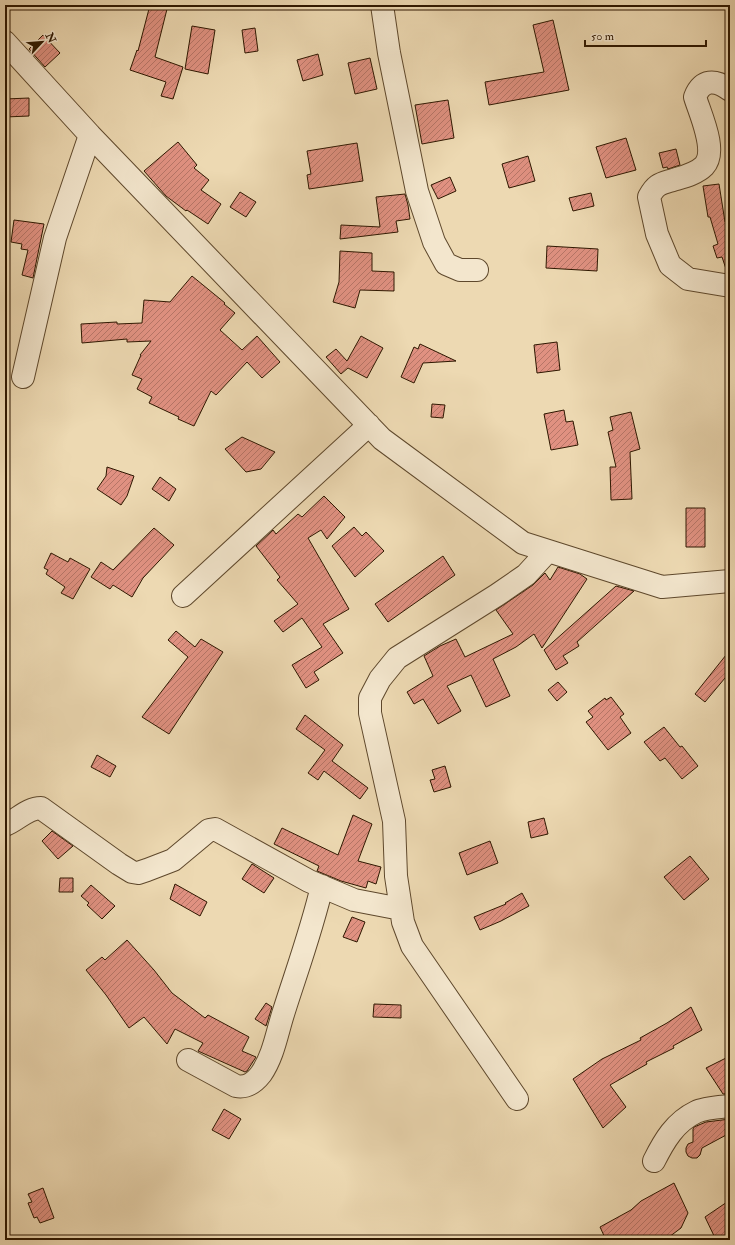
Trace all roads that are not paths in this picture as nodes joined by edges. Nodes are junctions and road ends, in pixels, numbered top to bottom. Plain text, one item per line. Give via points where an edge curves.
1 (382, 5) edge
2 (5, 42) edge
3 (730, 90) edge
4 (90, 135) junction
5 (477, 270) dead end
6 (730, 286) edge
7 (23, 377) dead end
8 (370, 425) junction
9 (548, 550) junction
10 (730, 581) edge
11 (182, 596) dead end
12 (5, 825) edge
13 (322, 886) junction
14 (401, 909) junction
15 (188, 1060) dead end
16 (517, 1099) dead end
17 (730, 1106) edge
18 (654, 1161) dead end

1 - 5 street via 417,191 434,242 446,264 460,270
2 - 4 street
3 - 6 street via 723,85 710,82 698,89 695,97 708,135 707,159 694,173 655,187 649,197 657,234 670,265 688,279
4 - 7 street via 54,238
4 - 8 street
8 - 9 street via 382,438 523,543
8 - 11 street
9 - 10 street via 662,587
9 - 14 street via 526,575 497,596 397,658 380,679 370,698 370,713 394,821 396,876
12 - 13 street via 14,822 27,811 41,808 132,872 147,870 173,860 209,830 215,828
13 - 14 street via 354,900
13 - 15 street via 314,920 273,1048 261,1073 243,1088
14 - 16 street via 412,946
17 - 18 street via 697,1112 675,1127

